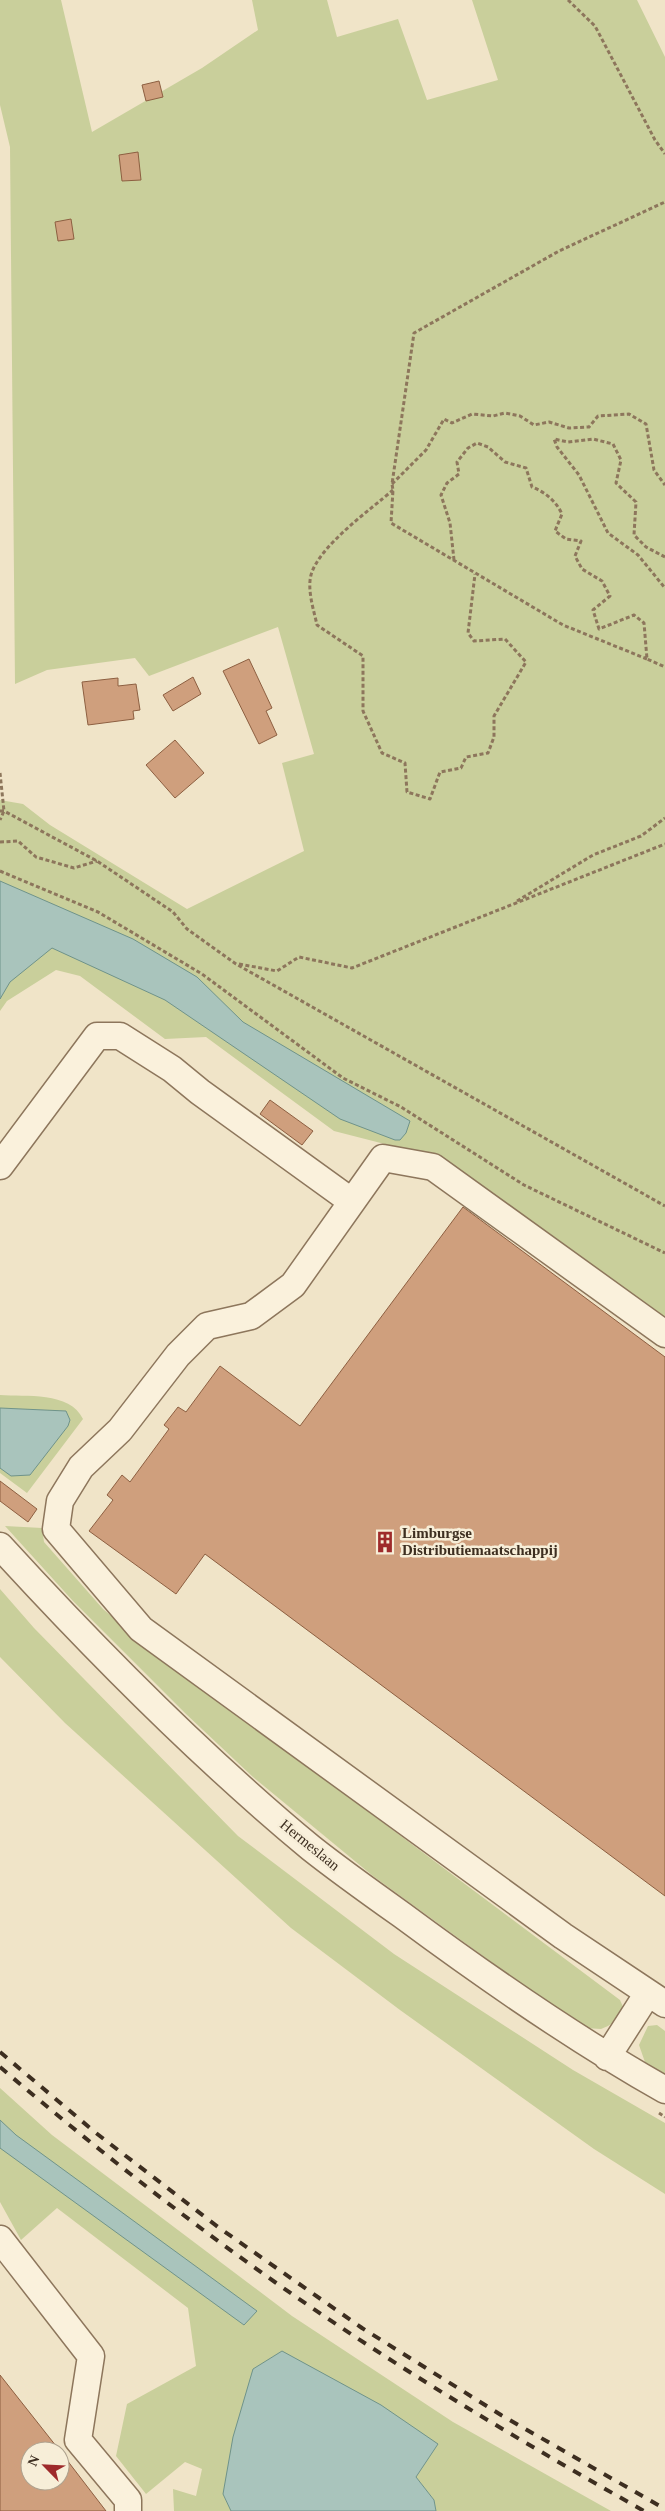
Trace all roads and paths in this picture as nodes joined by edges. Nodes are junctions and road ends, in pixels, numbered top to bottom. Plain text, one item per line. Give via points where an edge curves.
1 (568, 0) edge
2 (665, 154) edge
3 (665, 202) edge
4 (392, 484) junction
5 (665, 485) edge
6 (394, 490) junction
7 (665, 556) edge
8 (454, 561) junction
9 (475, 574) junction
10 (665, 588) edge
11 (647, 659) junction
12 (665, 667) edge
13 (0, 773) edge
14 (2, 811) edge
15 (665, 818) edge
16 (0, 820) edge
17 (0, 842) edge
18 (665, 844) edge
19 (97, 861) junction
20 (0, 871) edge
21 (508, 906) junction
22 (236, 964) junction
23 (0, 1166) edge
24 (351, 1201) junction
25 (665, 1206) edge
26 (665, 1253) edge
27 (665, 1334) edge
28 (0, 1546) edge
29 (656, 1999) edge
30 (606, 2057) junction
31 (665, 2090) edge
32 (0, 2239) edge
33 (128, 2511) edge

1 - 2 path via 595,26
3 - 4 path via 559,251 414,333
4 - 5 path via 426,450 444,419 452,423 472,414 493,416 505,413 520,416 534,425 549,422 569,428 590,427 598,416 629,414 646,424 654,470
4 - 6 path
6 - 8 path via 391,522
6 - 9 path via 328,546 311,576 312,604 317,625 364,656 363,711 382,753 405,763 407,792 430,799 440,772 461,768 466,757 488,753 494,736 494,716 526,662 505,638 474,641 468,632
7 - 10 path via 646,547 634,535 636,502 616,483 621,460 613,444 593,439 568,442 554,439 579,475 608,534 638,555
8 - 9 path
8 - 11 path via 450,522 441,496 447,483 459,474 457,462 468,448 477,444 488,447 505,462 526,468 532,487 543,491 558,506 562,514 555,531 566,539 581,541 575,556 582,569 602,581 610,596 593,610 599,629 634,615 644,623
9 - 11 path via 563,625
11 - 12 path
13 - 14 path
14 - 16 path
14 - 19 path
15 - 21 path via 641,836 593,855
17 - 19 path via 18,841 36,857 74,868
18 - 21 path
19 - 22 path via 174,912 187,930
20 - 26 path via 98,912 202,974 343,1078 401,1107 524,1185
21 - 22 path via 352,968 300,957 277,971
22 - 25 path
23 - 24 street via 97,1036 120,1036 172,1069
24 - 27 street via 383,1158 433,1167
24 - 29 street via 293,1285 251,1316 207,1326 178,1355 120,1430 81,1467 60,1501 56,1529 141,1629 563,1936
28 - 30 street, Hermeslaan via 64,1616 158,1709 313,1849 489,1980
29 - 30 street
30 - 31 street, Hermeslaan
32 - 33 street via 91,2356 78,2440 128,2500

